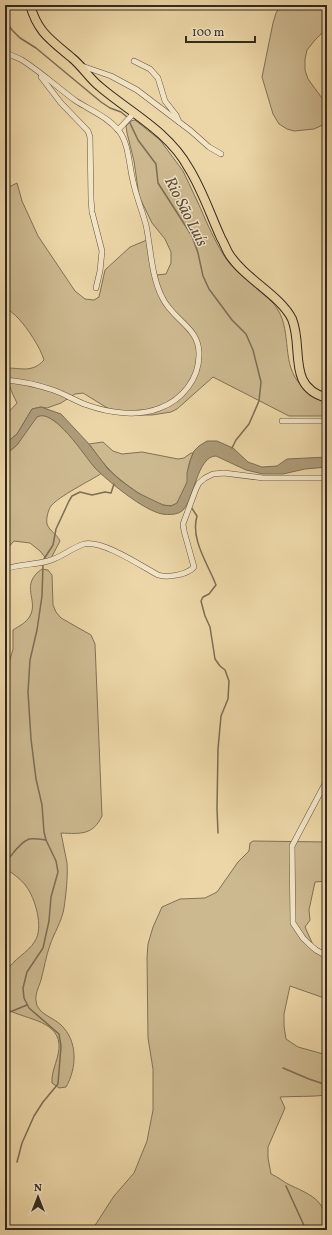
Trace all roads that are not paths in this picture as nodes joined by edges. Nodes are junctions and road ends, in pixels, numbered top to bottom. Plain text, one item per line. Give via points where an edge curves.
1 (30, 5) edge
2 (5, 52) edge
3 (134, 61) dead end
4 (83, 68) junction
5 (35, 70) junction
6 (132, 115) junction
7 (179, 123) junction
8 (118, 130) junction
9 (221, 154) dead end
10 (96, 288) dead end
11 (5, 380) edge
12 (327, 398) edge
13 (282, 421) dead end
14 (327, 421) edge
15 (327, 478) edge
16 (5, 569) edge
17 (327, 780) edge
18 (327, 956) edge

1 - 4 main road via 40,29
2 - 5 street
3 - 7 street via 150,69 158,78 165,101
4 - 6 main road
4 - 7 street via 110,76 137,90
5 - 8 street
5 - 10 street via 90,136 92,212 102,251
6 - 8 street
6 - 12 main road via 161,134 182,157 193,174 228,254 287,311 292,320 302,379 310,390
7 - 9 street
8 - 11 street via 124,138 162,298 174,315 195,334 198,341 198,367 195,377 172,402 160,409 137,413 94,407 53,390
13 - 14 street
15 - 16 street via 263,478 224,473 205,478 196,489 183,524 194,567 190,571 174,576 158,575 112,550 92,544 85,544 47,562 22,564
17 - 18 street via 292,846 293,923 308,943

